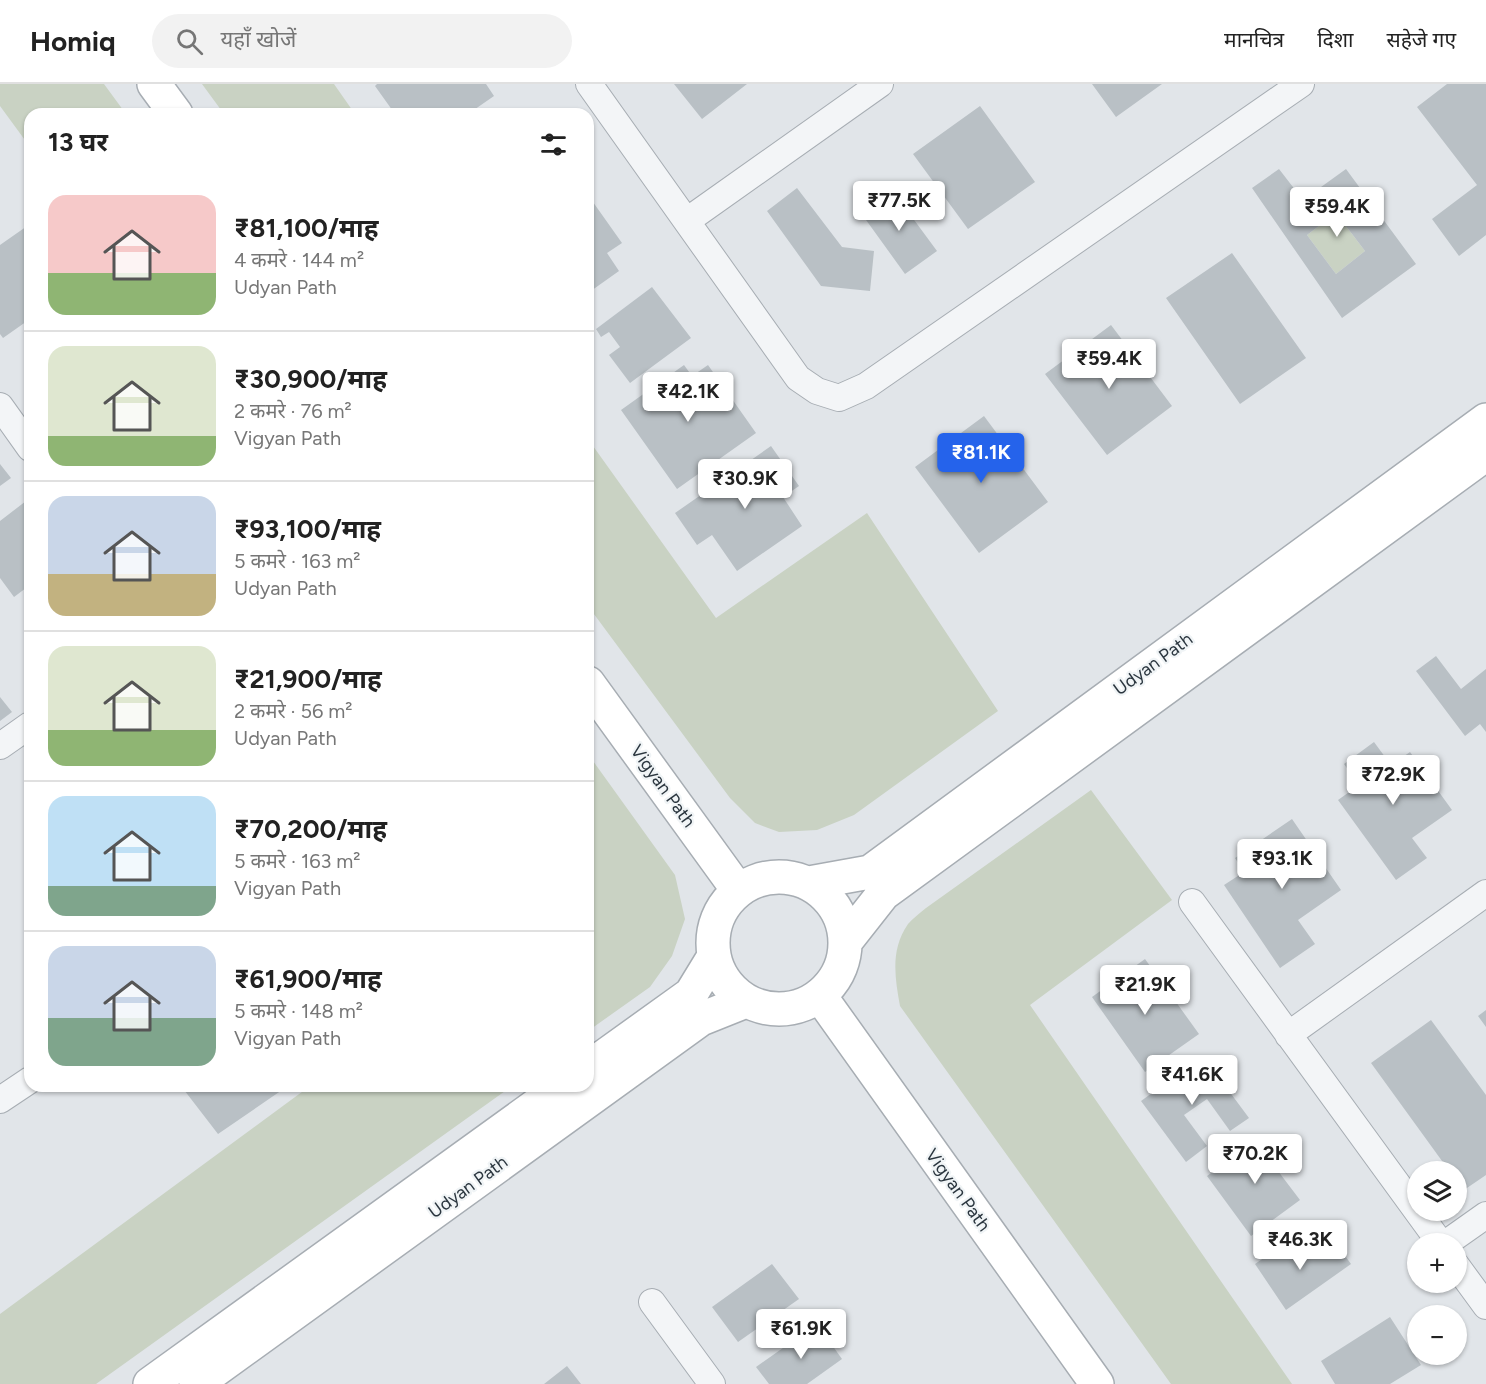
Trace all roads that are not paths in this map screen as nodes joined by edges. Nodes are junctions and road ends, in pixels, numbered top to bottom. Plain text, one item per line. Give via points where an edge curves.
1 (154, 84) edge
2 (590, 84) edge
3 (880, 84) edge
4 (1301, 84) edge
5 (172, 108) edge
6 (688, 220) junction
7 (0, 406) edge
8 (1486, 420) edge
9 (24, 440) edge
10 (1486, 454) edge
11 (594, 691) edge
12 (24, 729) edge
13 (0, 746) edge
14 (808, 883) junction
15 (738, 890) junction
16 (1486, 892) edge
17 (1192, 902) dead end
18 (846, 941) junction
19 (713, 958) junction
20 (820, 996) junction
21 (746, 1001) junction
22 (1288, 1035) junction
23 (594, 1064) edge
24 (24, 1084) edge
25 (555, 1092) edge
26 (0, 1100) edge
27 (1486, 1215) edge
28 (1433, 1233) edge
29 (1461, 1233) edge
30 (1467, 1280) edge
31 (652, 1302) dead end
32 (1486, 1306) edge
33 (150, 1384) edge
34 (196, 1384) edge
35 (712, 1384) edge
36 (1097, 1384) edge

1 - 5 main road
2 - 6 street
3 - 6 street
4 - 6 street via 866,386 839,398 817,392 798,378
7 - 9 street
8 - 14 main road, Udyan Path via 870,872
10 - 18 main road, Udyan Path via 884,894
11 - 15 main road, Vigyan Path
12 - 13 street
14 - 15 main road via 788,876 759,879
14 - 18 main road via 832,902 843,922
15 - 19 main road via 723,906 712,934
16 - 22 street
17 - 22 street
18 - 20 main road via 836,979
19 - 21 main road via 726,984
19 - 23 main road via 691,994
20 - 21 main road via 796,1008 770,1009
20 - 36 main road, Vigyan Path
21 - 34 main road, Udyan Path via 701,1019
22 - 28 street
24 - 26 street
25 - 33 main road, Udyan Path
27 - 29 street
30 - 32 street
31 - 35 street

